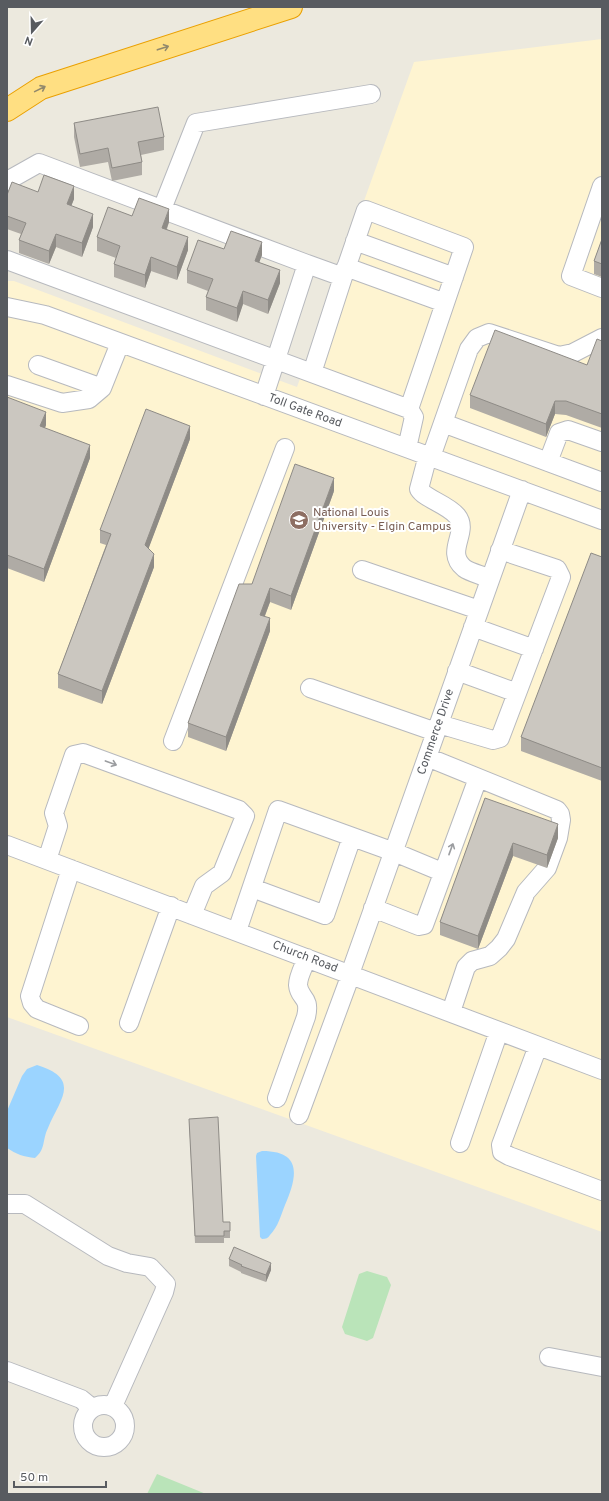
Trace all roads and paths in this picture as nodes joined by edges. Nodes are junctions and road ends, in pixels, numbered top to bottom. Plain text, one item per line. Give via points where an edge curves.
1 (292, 7) edge
2 (371, 94) dead end
3 (7, 110) edge
4 (7, 181) edge
5 (602, 186) edge
6 (162, 209) junction
7 (355, 241) junction
8 (7, 260) edge
9 (307, 264) junction
10 (345, 272) junction
11 (454, 277) junction
12 (602, 288) edge
13 (445, 303) junction
14 (7, 307) edge
15 (602, 338) edge
16 (120, 343) junction
17 (275, 360) junction
18 (38, 365) dead end
19 (312, 373) junction
20 (7, 385) edge
21 (102, 388) junction
22 (264, 396) junction
23 (409, 409) junction
24 (443, 423) junction
25 (602, 442) edge
26 (285, 448) dead end
27 (407, 448) junction
28 (429, 456) junction
29 (548, 462) junction
30 (602, 482) edge
31 (522, 490) junction
32 (602, 520) edge
33 (500, 550) junction
34 (362, 570) dead end
35 (490, 578) junction
36 (479, 610) junction
37 (473, 627) junction
38 (534, 649) junction
39 (457, 671) junction
40 (310, 688) dead end
41 (517, 693) junction
42 (437, 728) junction
43 (173, 741) dead end
44 (427, 757) junction
45 (478, 778) junction
46 (352, 837) junction
47 (7, 845) edge
48 (394, 852) junction
49 (47, 860) junction
50 (72, 869) junction
51 (442, 872) junction
52 (252, 888) junction
53 (171, 906) junction
54 (374, 908) junction
55 (192, 915) junction
56 (237, 932) junction
57 (306, 958) junction
58 (350, 974) junction
59 (451, 1012) junction
60 (129, 1023) dead end
61 (79, 1026) dead end
62 (500, 1031) junction
63 (538, 1046) junction
64 (602, 1070) edge
65 (277, 1098) dead end
66 (299, 1115) dead end
67 (460, 1143) dead end
68 (602, 1191) edge
69 (7, 1204) edge
70 (549, 1357) dead end
71 (602, 1367) edge
72 (7, 1371) edge
73 (112, 1406) junction
74 (92, 1408) junction

3 -> 1 highway via 41,88
2 - 6 street via 196,123
4 - 6 street via 39,163
5 - 12 street via 572,276
6 - 9 street
7 - 10 street
7 - 11 street
7 - 11 street via 366,210 464,247
8 - 17 street
9 - 10 street
9 - 17 street
10 - 13 street
10 - 19 street
11 - 13 street
13 - 23 street
14 - 16 street, Toll Gate Road via 45,315
15 - 24 street via 573,353 558,356 489,333 477,338 469,349
16 - 21 street
16 - 22 street, Toll Gate Road
17 - 19 street
17 - 22 street
18 - 21 street
19 - 23 street
20 - 21 street via 62,404 89,399
22 - 27 street, Toll Gate Road
23 - 27 street via 414,417
24 - 28 street
24 - 29 street
25 - 29 street via 568,430 559,433
26 - 43 street
27 - 28 street, Toll Gate Road
28 - 31 street, Toll Gate Road
28 - 35 street via 419,489 422,494 448,508 458,517 461,528 455,553 459,562 465,569
29 - 30 street
31 - 32 street, Toll Gate Road
31 - 33 street, Commerce Drive
33 - 35 street, Commerce Drive
33 - 38 street via 557,569 561,577
34 - 36 street
35 - 36 street, Commerce Drive
36 - 37 street, Commerce Drive
37 - 38 street
37 - 39 street, Commerce Drive
38 - 41 street
39 - 41 street
39 - 42 street, Commerce Drive
40 - 42 street
41 - 42 street via 500,738 493,740
42 - 44 street, Commerce Drive
44 - 45 street
44 - 48 street, Commerce Drive
51 -> 45 street
45 - 59 street via 557,810 561,820 558,838 547,868 526,892 506,939 499,948 490,956 472,961 466,967
46 - 48 street
46 - 52 street via 325,915
46 - 52 street via 278,810
47 - 49 street, Church Road
48 - 51 street
48 - 54 street, Commerce Drive
49 - 50 street, Church Road
49 -> 55 street via 58,826 54,813 74,755 83,753 239,810 245,816 222,873 204,886
50 - 53 street, Church Road
50 - 61 street via 30,996 37,1009
51 - 54 street via 424,925 419,926
52 - 56 street
53 - 55 street, Church Road
53 - 60 street
54 - 58 street, Commerce Drive
55 - 56 street, Church Road
56 - 57 street, Church Road
57 - 58 street, Church Road
57 - 65 street via 298,985 308,1008
58 - 59 street, Church Road
58 - 66 street, Commerce Drive
59 - 62 street, Church Road
62 - 63 street, Church Road
62 - 67 street
63 - 64 street, Church Road
63 - 68 street via 501,1145 502,1152
69 - 73 street via 25,1204 108,1256 150,1267 166,1284
70 - 71 street
72 - 74 street via 81,1398
73 - 74 street via 106,1404
73 - 74 street via 123,1415 126,1428 120,1441 107,1447 93,1445 84,1434 83,1420

